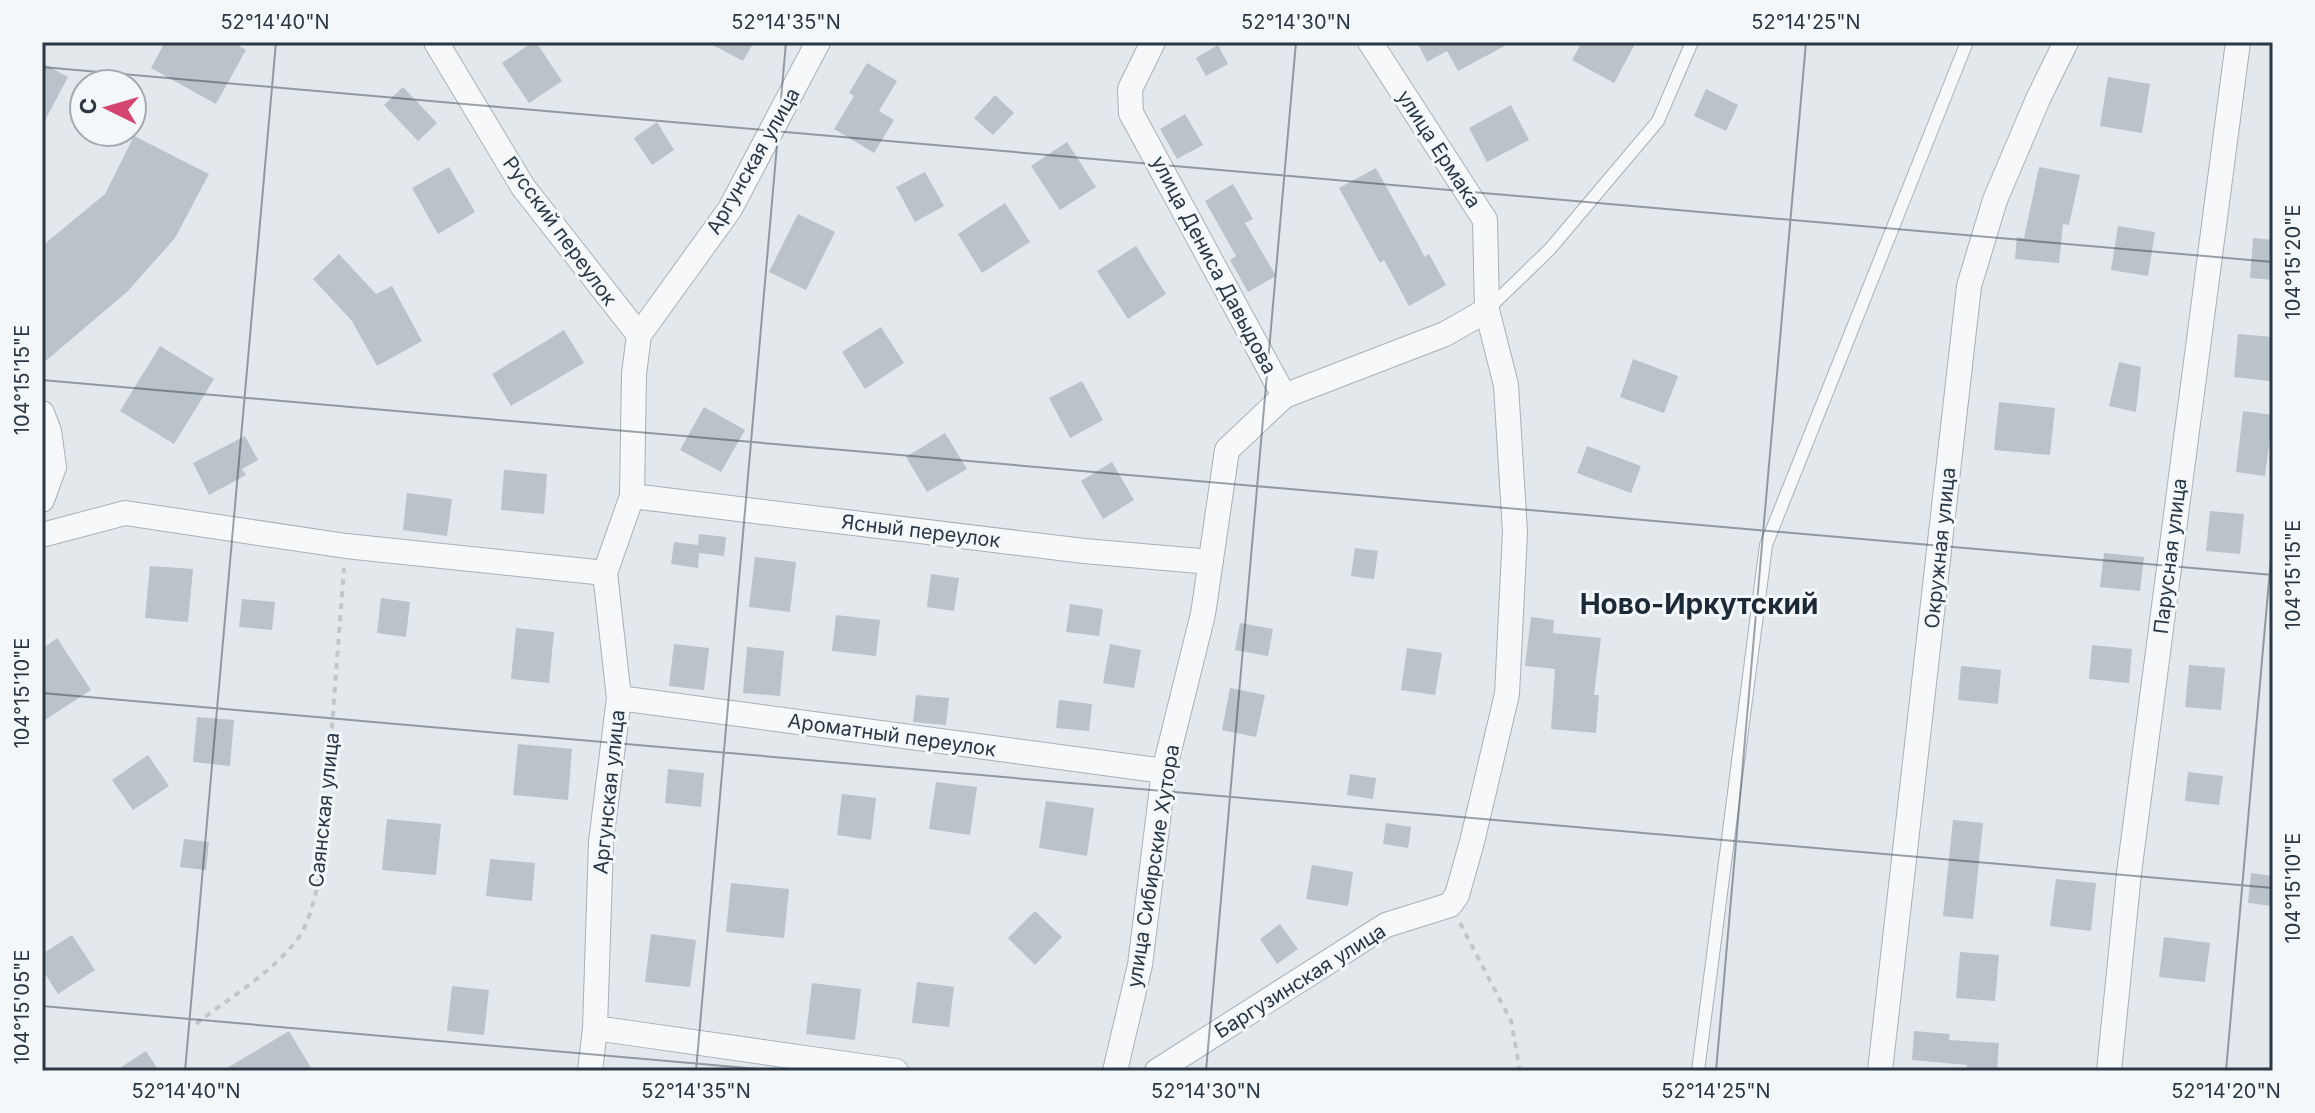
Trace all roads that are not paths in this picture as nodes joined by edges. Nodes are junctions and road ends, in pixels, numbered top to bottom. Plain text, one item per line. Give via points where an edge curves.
1 (436, 42) edge
2 (818, 42) edge
3 (1153, 42) edge
4 (1370, 42) edge
5 (1692, 42) edge
6 (1967, 42) edge
7 (2066, 42) edge
8 (2238, 42) edge
9 (1487, 310) junction
10 (639, 335) junction
11 (1284, 396) junction
12 (42, 413) edge
13 (632, 496) junction
14 (42, 500) edge
15 (42, 535) edge
16 (1211, 562) junction
17 (605, 573) junction
18 (1203, 614) joint
19 (619, 698) junction
20 (1164, 771) junction
21 (1450, 905) joint
22 (595, 1028) junction
23 (590, 1071) edge
24 (896, 1071) edge
25 (1115, 1071) edge
26 (1157, 1071) edge
27 (1698, 1071) edge
28 (1880, 1071) edge
29 (2109, 1071) edge

1 - 10 street, Русский переулок via 523,187
2 - 10 street, Аргунская улица via 730,209
3 - 11 street, улица Дениса Давыдова via 1130,89 1131,113
4 - 9 street, улица Ермака via 1485,220
5 - 9 lane via 1658,121 1550,249
6 - 27 lane via 1766,545
7 - 28 street, Окружная улица via 1995,200 1969,286
8 - 29 street, Парусная улица via 2129,873
9 - 11 street via 1445,334
9 - 21 street, улица Ермака via 1506,385 1515,532 1507,694 1472,842
10 - 13 street, Аргунская улица
11 - 16 street, улица Дениса Давыдова via 1227,450
12 - 14 street via 54,467
13 - 16 street, Ясный переулок
13 - 17 street, Аргунская улица
15 - 17 street via 125,513 346,546
16 - 18 street, улица Дениса Давыдова
17 - 19 street, Аргунская улица
18 - 20 street, улица Сибирские Хутора
19 - 20 street, Ароматный переулок
19 - 22 street, Аргунская улица via 601,842
20 - 25 street, улица Сибирские Хутора via 1140,965
21 - 26 street, Баргузинская улица via 1386,925
22 - 23 street, Аргунская улица
22 - 24 street

